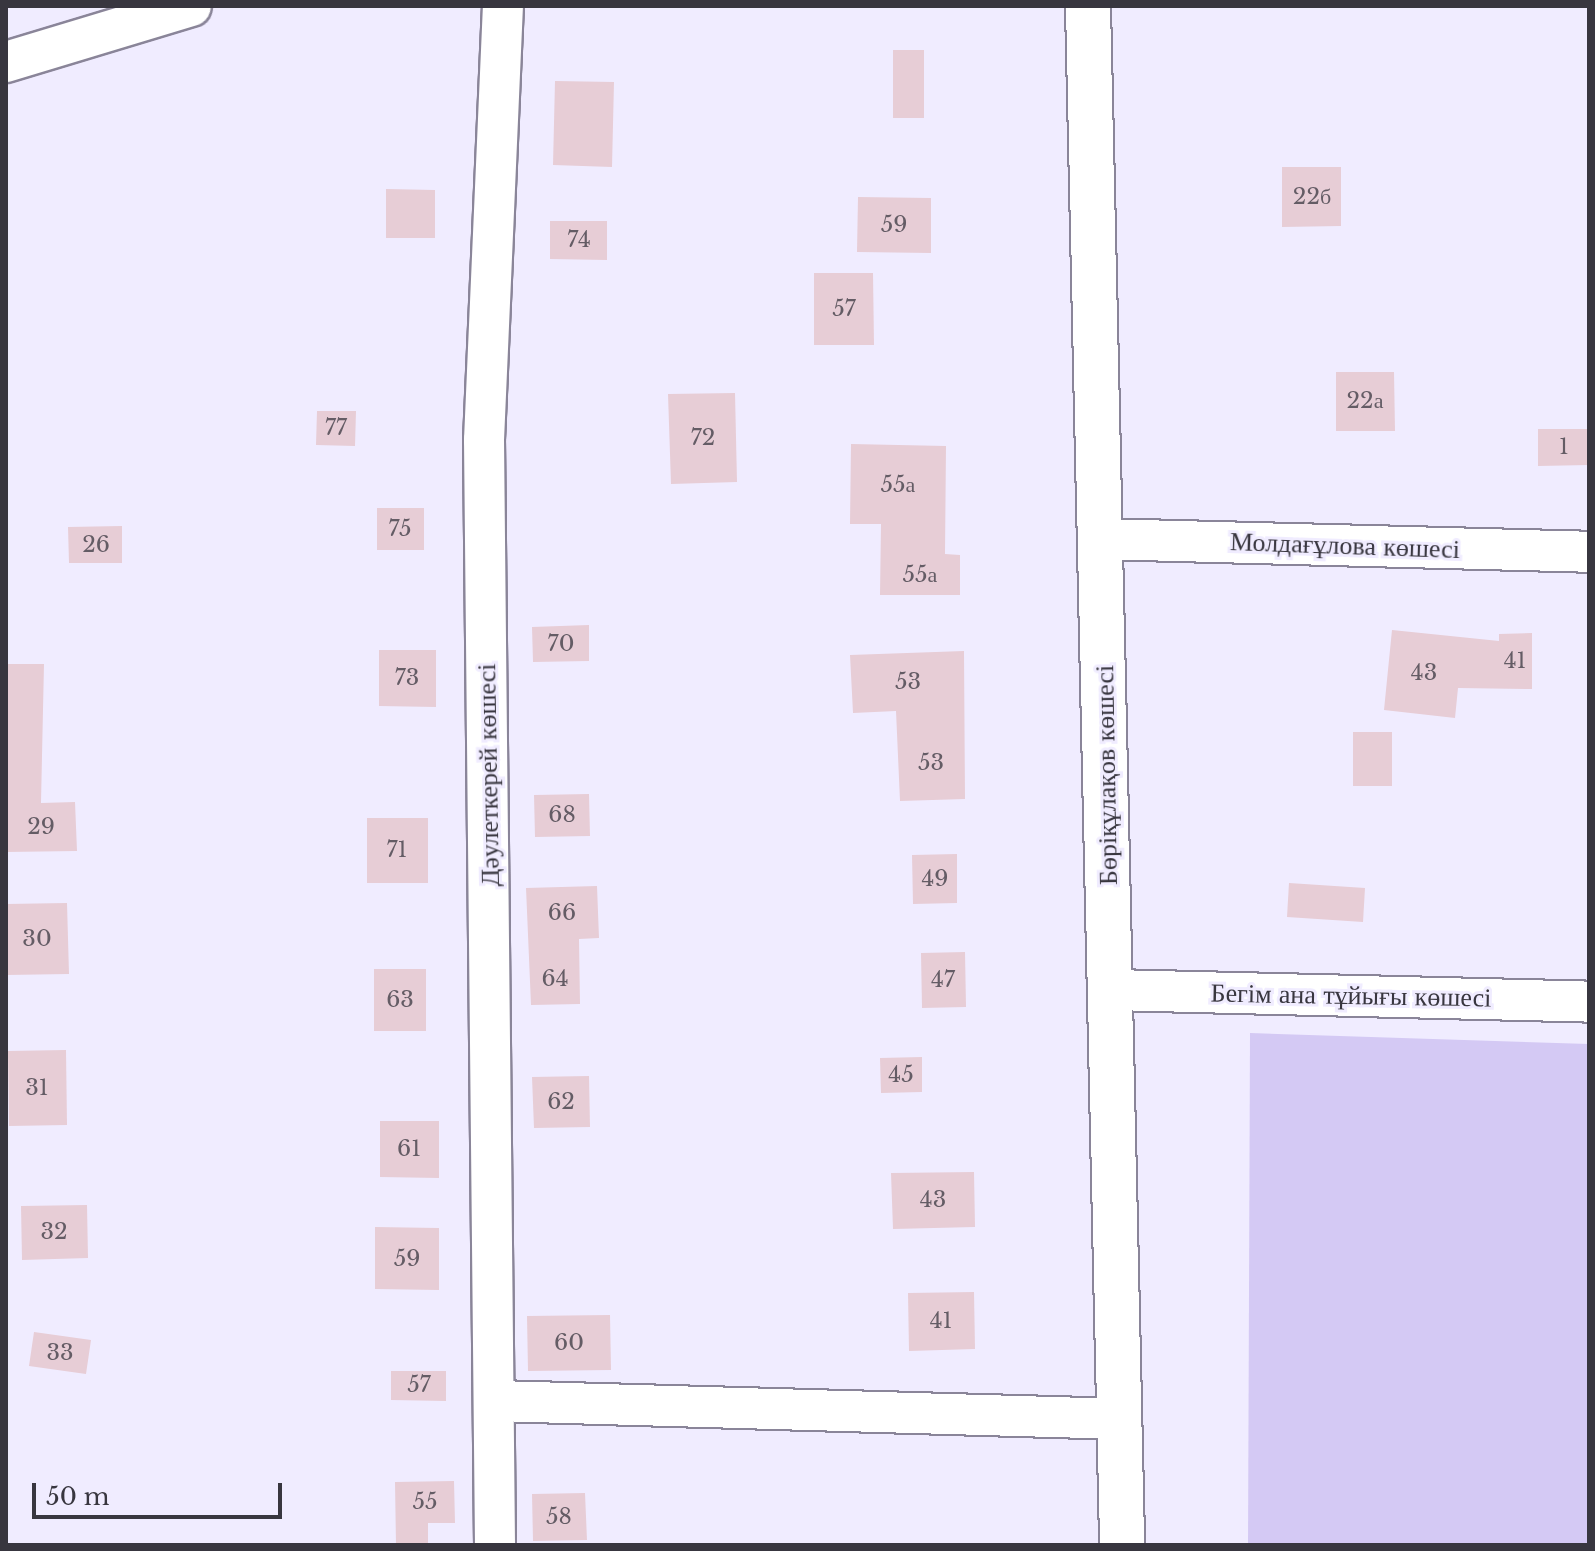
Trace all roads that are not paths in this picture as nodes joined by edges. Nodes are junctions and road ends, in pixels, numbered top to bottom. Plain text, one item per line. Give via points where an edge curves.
1 (191, 6) edge
2 (503, 6) edge
3 (1088, 6) edge
4 (6, 62) edge
5 (1101, 539) junction
6 (1589, 552) edge
7 (1113, 990) junction
8 (1589, 1002) edge
9 (497, 1401) junction
10 (1120, 1419) junction
11 (495, 1545) edge
12 (1122, 1545) edge

1 - 4 street
2 - 9 street, Дәулеткерей көшесі via 484,440
3 - 5 street, Бөріқұлақов көшесі
5 - 6 street, Молдағұлова көшесі
5 - 7 street, Бөріқұлақов көшесі
7 - 8 street, Бегім ана тұйығы көшесі
7 - 10 street, Бөріқұлақов көшесі
9 - 10 street
9 - 11 street, Дәулеткерей көшесі
10 - 12 street, Бөріқұлақов көшесі

